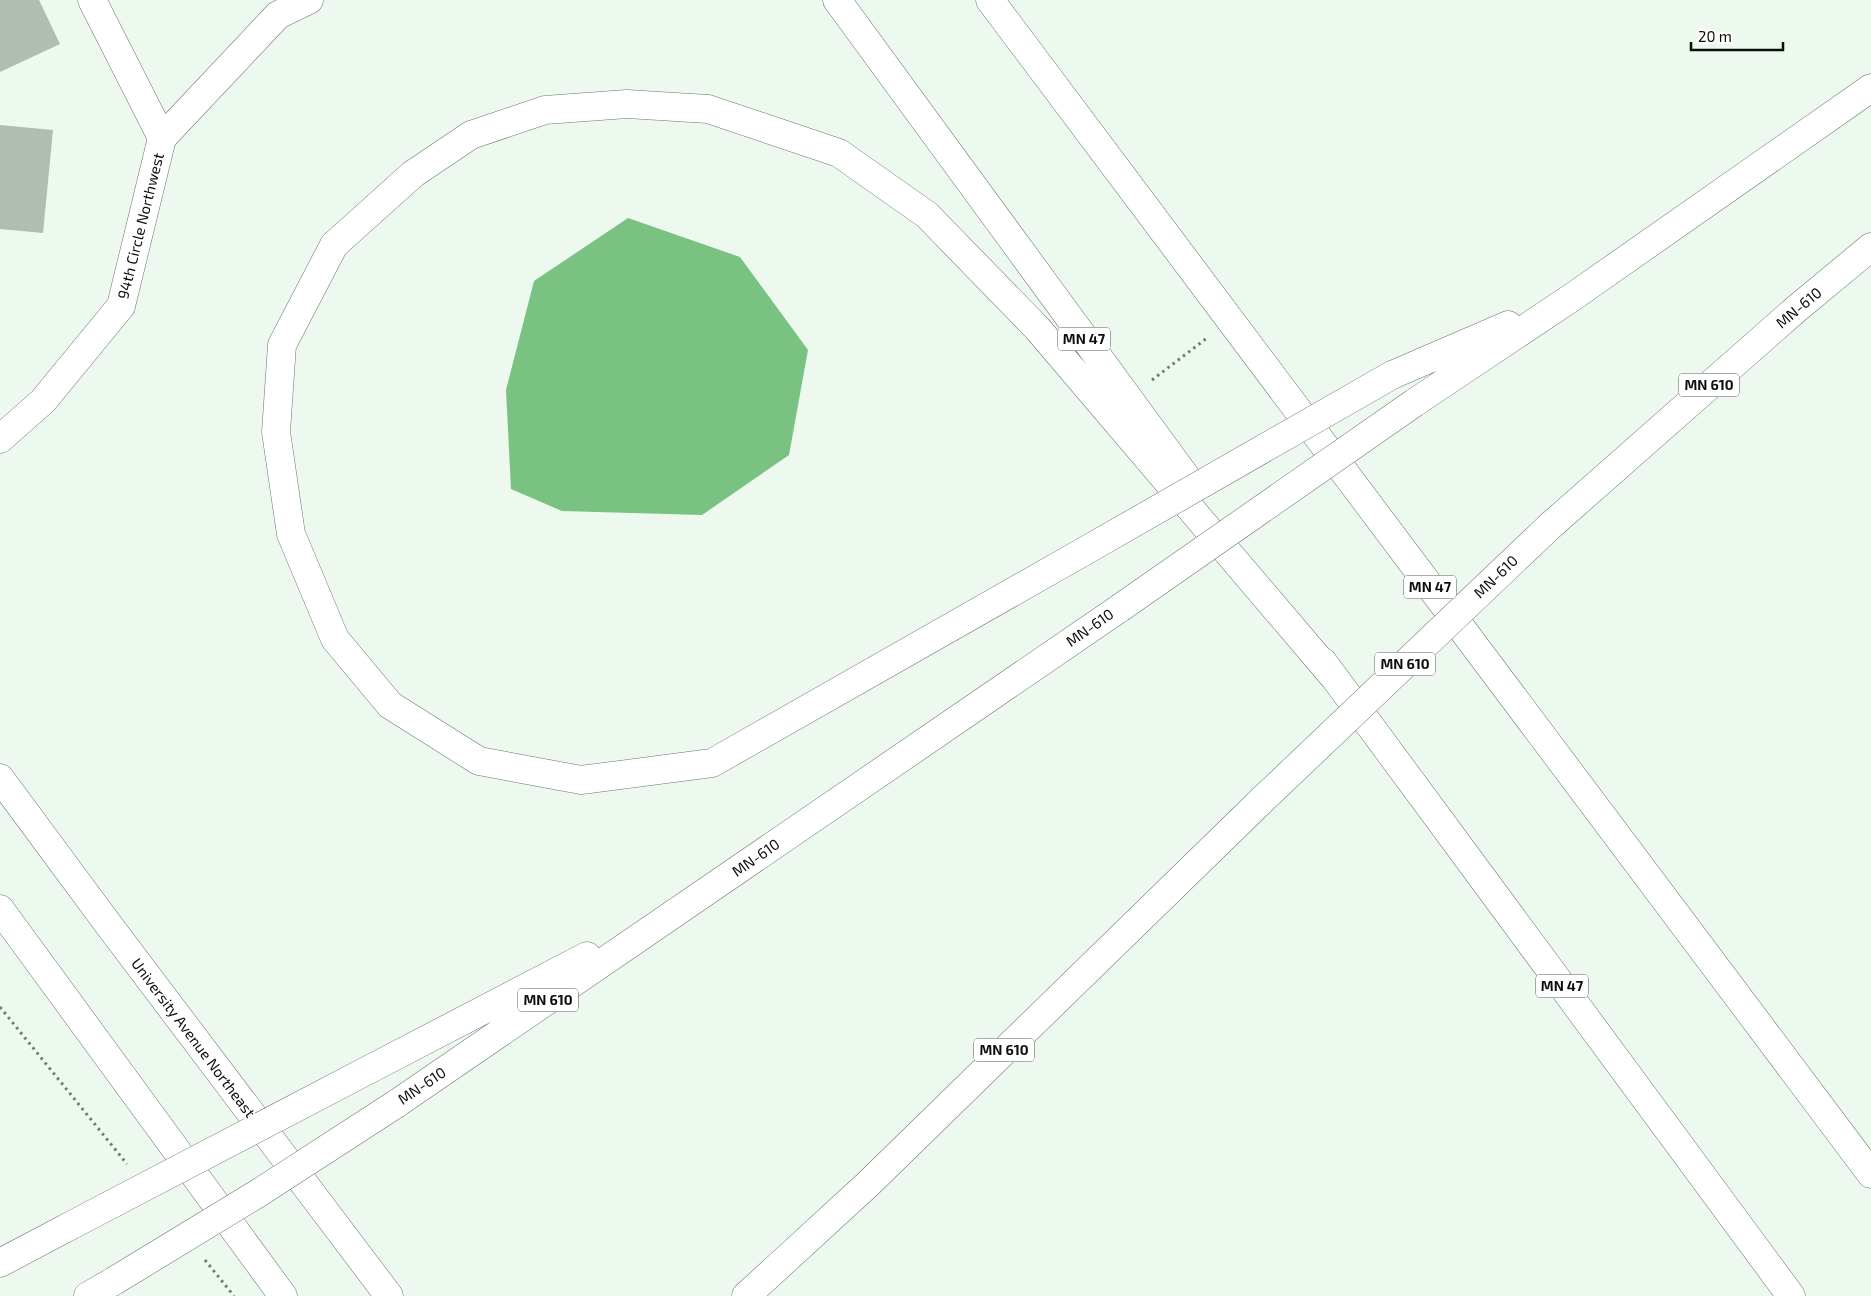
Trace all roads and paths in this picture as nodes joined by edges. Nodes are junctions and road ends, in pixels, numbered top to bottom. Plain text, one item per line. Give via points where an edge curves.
1 (92, 0) edge
2 (309, 0) edge
3 (837, 0) edge
4 (990, 0) edge
5 (1871, 88) edge
6 (162, 138) junction
7 (1871, 247) edge
8 (1571, 298) junction
9 (1230, 321) junction
10 (1128, 398) junction
11 (0, 440) edge
12 (1333, 676) junction
13 (0, 778) edge
14 (701, 896) junction
15 (0, 909) edge
16 (0, 1007) edge
17 (134, 1172) dead end
18 (1871, 1174) edge
19 (868, 1184) junction
20 (203, 1257) dead end
21 (0, 1263) edge
22 (88, 1296) edge
23 (234, 1296) edge
24 (283, 1296) edge
25 (388, 1296) edge
26 (746, 1296) edge
27 (773, 1296) edge
28 (1791, 1296) edge

1 - 6 main road
2 - 6 main road, 94th Circle Northwest via 278,15
3 - 10 main road, MN 47
4 - 9 main road, MN 47
5 - 8 main road, MN 610
6 - 11 main road, 94th Circle Northwest via 121,306 42,401
7 - 19 main road, MN-610 / MN 610, bridge via 1550,526 1260,802
8 - 12 main road, bridge via 1392,375 1083,552 712,763 581,780 479,761 390,705 335,639 291,534 276,432 282,346 334,245 413,174 471,135 545,110 627,104 708,109 839,153 927,215 1037,328
8 - 14 main road, MN-610 / MN 610, bridge
9 - 10 path
9 - 18 main road, MN 47
10 - 12 main road, MN 47
12 - 28 main road, MN 47
13 - 25 main road, University Avenue Northeast
14 - 21 main road, bridge
14 - 22 main road, MN-610 / MN 610, bridge via 396,1104 258,1194
15 - 24 main road
16 - 17 path
19 - 26 main road, MN-610 / MN 610
19 - 27 main road
20 - 23 path

